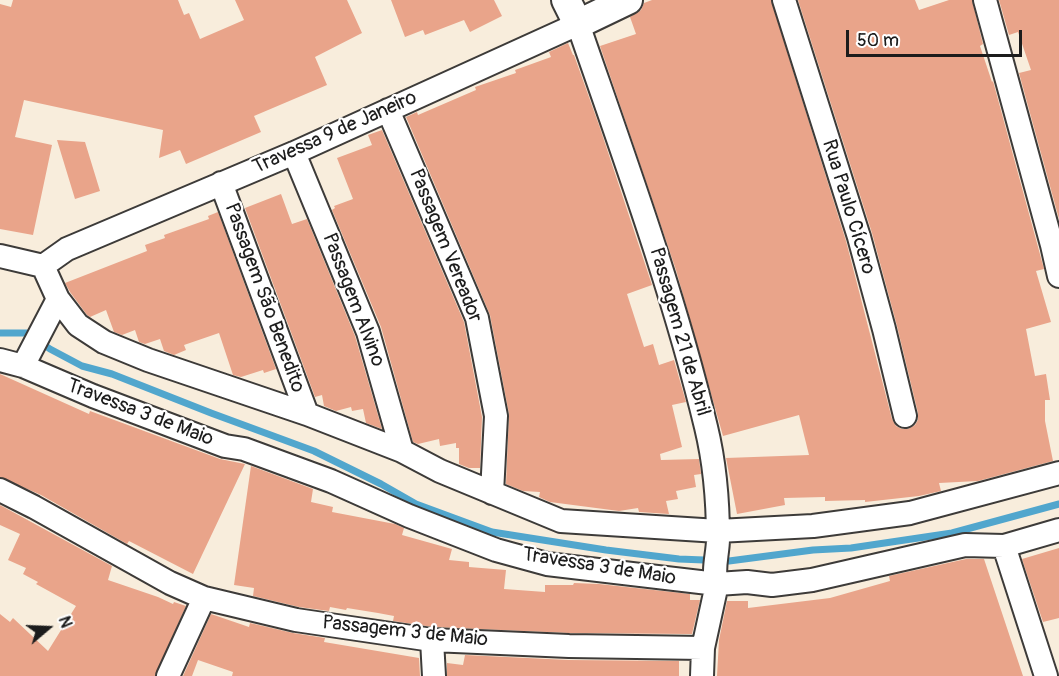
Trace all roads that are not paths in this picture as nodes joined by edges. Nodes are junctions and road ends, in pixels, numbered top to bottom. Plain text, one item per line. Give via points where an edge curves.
1 (628, 0) edge
2 (784, 0) edge
3 (985, 0) edge
4 (572, 12) edge
5 (388, 110) junction
6 (294, 153) junction
7 (221, 183) junction
8 (0, 256) edge
9 (43, 266) junction
10 (1059, 276) edge
11 (56, 302) junction
12 (26, 358) junction
13 (0, 360) edge
14 (307, 414) junction
15 (905, 416) dead end
16 (402, 451) junction
17 (1059, 473) edge
18 (0, 490) edge
19 (492, 493) junction
20 (1059, 530) edge
21 (718, 536) junction
22 (1004, 546) junction
23 (716, 581) junction
24 (204, 598) junction
25 (432, 640) junction
26 (703, 648) junction
27 (168, 676) edge
28 (434, 676) edge
29 (702, 676) edge
30 (1046, 676) edge

1 - 4 street, Travessa 9 de Janeiro
2 - 15 street, Rua Paulo Cícero via 859,237
3 - 10 street
4 - 5 street, Travessa 9 de Janeiro
4 - 21 street, Passagem 21 de Abril via 682,334 716,478
5 - 6 street, Travessa 9 de Janeiro
5 - 19 street, Passagem Vereador via 477,318 496,416
6 - 7 street, Travessa 9 de Janeiro
6 - 16 street, Passagem Alvino via 368,332
7 - 9 street, Travessa 9 de Janeiro via 67,249
7 - 14 street, Passagem São Benedito
8 - 9 street
9 - 11 street, Travessa 3 de Maio
11 - 12 street
11 - 14 street, Travessa 3 de Maio via 78,325 104,342
12 - 13 street
12 - 23 street, Travessa 3 de Maio via 93,396 331,481 496,550 547,564
14 - 16 street, Travessa 3 de Maio
16 - 19 street, Travessa 3 de Maio
17 - 21 street, Travessa 3 de Maio via 910,513
18 - 24 street, Passagem 3 de Maio
19 - 21 street, Travessa 3 de Maio via 561,521
20 - 22 street, Travessa 3 de Maio
21 - 23 street, Passagem 21 de Abril
22 - 23 street, Travessa 3 de Maio via 965,545 812,580 772,585
22 - 30 street
23 - 26 street, Passagem 21 de Abril
24 - 25 street, Passagem 3 de Maio via 296,621
24 - 27 street
25 - 26 street, Passagem 3 de Maio
25 - 28 street
26 - 29 street, Passagem 21 de Abril

